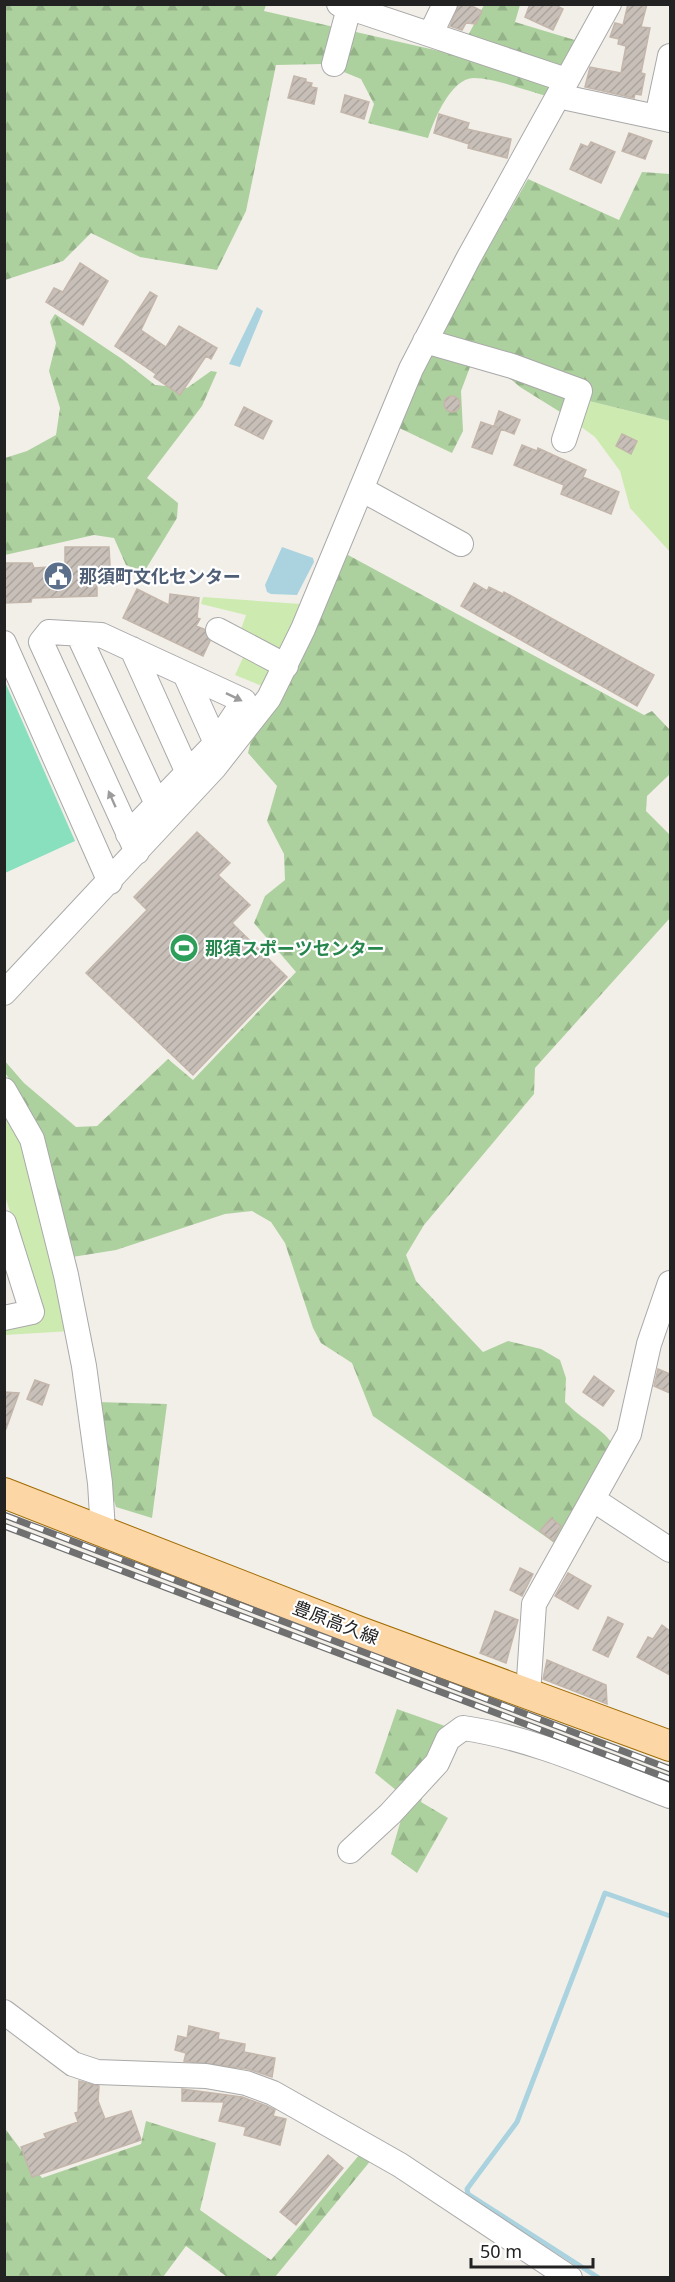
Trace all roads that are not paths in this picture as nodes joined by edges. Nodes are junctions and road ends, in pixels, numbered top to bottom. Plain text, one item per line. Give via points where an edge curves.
1 (445, 4) edge
2 (609, 4) edge
3 (344, 6) edge
4 (431, 33) junction
5 (670, 56) edge
6 (334, 64) dead end
7 (562, 88) junction
8 (664, 119) edge
9 (425, 341) junction
10 (564, 440) dead end
11 (361, 489) junction
12 (461, 544) dead end
13 (218, 630) dead end
14 (78, 634) junction
15 (4, 643) edge
16 (132, 649) junction
17 (286, 666) junction
18 (186, 674) junction
19 (216, 743) junction
20 (188, 773) junction
21 (158, 804) junction
22 (132, 843) junction
23 (110, 882) junction
24 (5, 989) edge
25 (4, 1090) edge
26 (4, 1223) edge
27 (670, 1283) edge
28 (4, 1318) edge
29 (4, 1493) edge
30 (594, 1500) junction
31 (103, 1531) junction
32 (670, 1550) edge
33 (528, 1694) junction
34 (670, 1746) edge
35 (670, 1796) edge
36 (350, 1851) dead end
37 (4, 2012) edge
38 (570, 2277) edge

1 - 4 street
2 - 7 street
3 - 4 street
3 - 6 street
4 - 7 street
5 - 8 street
7 - 8 street
7 - 9 street
9 - 10 street via 580,391
9 - 11 street
11 - 12 street
11 - 17 street
13 - 17 street
14 - 16 street via 101,635
14 - 21 street
22 -> 14 street via 41,642 49,632
15 - 23 street
16 - 18 street
16 - 20 street
17 - 22 street via 269,699 240,737
18 - 19 street
18 -> 19 street via 243,701
19 - 20 street
20 - 21 street
21 - 22 street
22 - 23 street
23 - 24 street
25 - 31 street via 32,1138 66,1275 84,1366
26 - 28 street via 32,1312
27 - 30 street via 648,1344 629,1434
29 - 31 main road, 豊原高久線
30 - 32 street
30 - 33 street via 534,1604
31 - 33 main road, 豊原高久線
33 - 34 main road, 豊原高久線
35 - 36 street via 540,1748 463,1728 448,1739 437,1762 398,1806
37 - 38 street via 64,2058 98,2072 180,2073 246,2083 273,2093 400,2165

